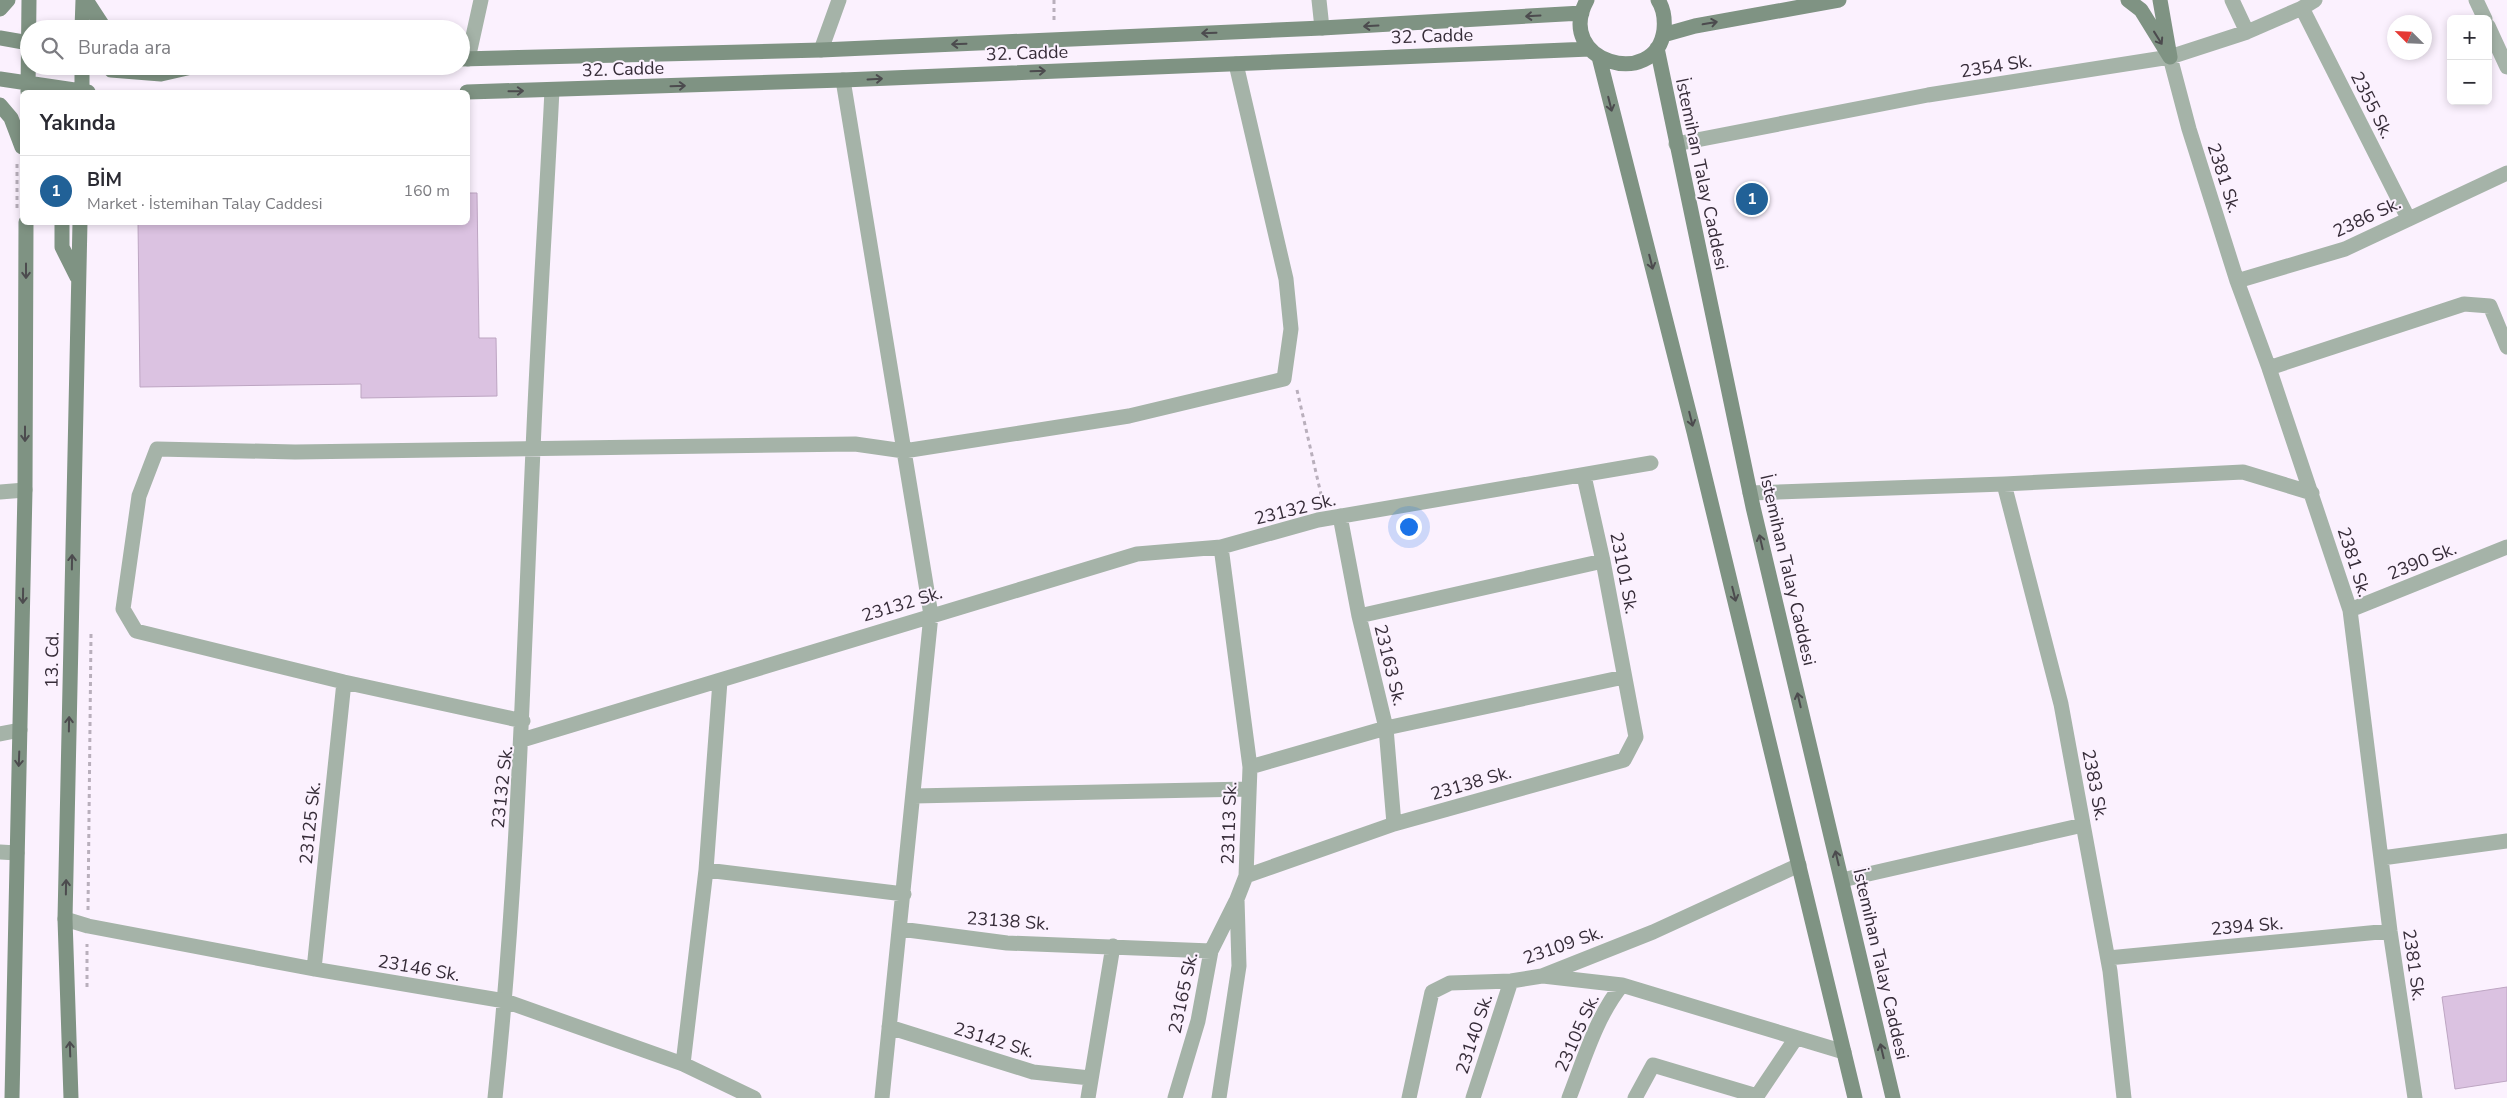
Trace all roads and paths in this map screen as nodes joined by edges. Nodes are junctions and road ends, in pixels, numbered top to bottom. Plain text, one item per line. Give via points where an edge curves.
1 (8, 0) edge
2 (29, 0) edge
3 (40, 0) edge
4 (84, 0) edge
5 (481, 0) edge
6 (839, 0) edge
7 (1054, 0) edge
8 (1319, 0) edge
9 (1658, 0) edge
10 (1839, 0) edge
11 (2128, 0) edge
12 (2160, 0) edge
13 (2232, 0) edge
14 (2476, 0) edge
15 (1585, 4) edge
16 (2309, 4) edge
17 (0, 9) edge
18 (2483, 15) edge
19 (28, 20) edge
20 (30, 20) edge
21 (83, 20) edge
22 (98, 20) edge
23 (1322, 28) junction
24 (2247, 32) junction
25 (2492, 35) edge
26 (0, 38) edge
27 (1054, 40) junction
28 (470, 41) edge
29 (1660, 41) junction
30 (20, 42) edge
31 (821, 50) junction
32 (1594, 53) junction
33 (2170, 57) junction
34 (470, 59) edge
35 (1236, 64) junction
36 (0, 67) edge
37 (2507, 67) edge
38 (83, 75) edge
39 (844, 80) junction
40 (18, 84) edge
41 (68, 90) edge
42 (84, 90) edge
43 (552, 90) junction
44 (470, 92) edge
45 (0, 105) edge
46 (20, 142) edge
47 (1676, 144) junction
48 (2507, 173) edge
49 (2408, 218) junction
50 (26, 225) edge
51 (62, 225) edge
52 (80, 225) edge
53 (78, 278) junction
54 (2237, 281) junction
55 (2507, 347) edge
56 (2269, 368) junction
57 (1297, 389) dead end
58 (533, 450) junction
59 (904, 452) junction
60 (1651, 464) dead end
61 (1584, 476) junction
62 (2004, 484) junction
63 (25, 490) junction
64 (0, 492) edge
65 (1750, 493) junction
66 (2312, 493) junction
67 (1334, 517) junction
68 (1221, 547) junction
69 (2507, 547) edge
70 (1603, 561) junction
71 (2350, 610) junction
72 (931, 615) junction
73 (1359, 616) junction
74 (91, 633) dead end
75 (1624, 677) junction
76 (720, 681) junction
77 (344, 682) junction
78 (523, 721) junction
79 (1386, 728) junction
80 (20, 730) junction
81 (0, 734) edge
82 (522, 740) junction
83 (1250, 767) junction
84 (1249, 790) junction
85 (914, 796) junction
86 (1394, 824) junction
87 (2083, 825) junction
88 (2507, 840) edge
89 (0, 852) edge
90 (17, 853) junction
91 (2382, 858) junction
92 (1799, 865) junction
93 (706, 870) junction
94 (1246, 876) junction
95 (1842, 880) junction
96 (904, 894) junction
97 (1237, 899) junction
98 (66, 919) junction
99 (88, 926) junction
100 (900, 929) junction
101 (2390, 931) junction
102 (1112, 946) junction
103 (1211, 950) junction
104 (2108, 958) junction
105 (314, 969) junction
106 (1542, 976) junction
107 (1511, 981) junction
108 (1622, 985) junction
109 (87, 993) dead end
110 (505, 1001) junction
111 (889, 1027) junction
112 (1796, 1038) junction
113 (1844, 1052) junction
114 (684, 1064) junction
115 (1090, 1078) junction
116 (12, 1098) edge
117 (71, 1098) edge
118 (495, 1098) edge
119 (754, 1098) edge
120 (882, 1098) edge
121 (1088, 1098) edge
122 (1175, 1098) edge
123 (1218, 1098) edge
124 (1409, 1098) edge
125 (1473, 1098) edge
126 (1569, 1098) edge
127 (1634, 1098) edge
128 (1855, 1098) edge
129 (1893, 1098) edge
130 (2124, 1098) edge
131 (2415, 1098) edge

1 - 17 main road
2 - 19 main road
3 - 20 main road
4 - 21 main road
4 - 22 main road
5 - 28 street
6 - 31 street
7 - 27 path
8 - 23 street
9 - 29 main road, İstemihan Talay Caddesi via 1665,20
29 -> 10 main road via 1695,26
11 -> 33 main road via 2141,10
12 - 33 main road
13 - 24 street
14 - 18 street
15 -> 23 main road, 32. Cadde
15 - 32 main road via 1582,31
16 - 24 street, 2354 Sk.
16 - 49 street, 2355 Sk.
23 -> 27 main road, 32. Cadde
24 - 33 street, 2354 Sk.
25 - 37 street
26 - 30 main road
27 -> 31 main road, 32. Cadde
29 - 32 main road via 1646,58 1634,63 1610,62
29 - 47 main road, İstemihan Talay Caddesi
31 - 34 main road, 32. Cadde
32 - 35 main road, 32. Cadde
32 -> 92 main road via 1699,449
33 - 47 street, 2354 Sk. via 1928,95
33 - 54 street, 2381 Sk.
39 -> 35 main road, 32. Cadde
35 - 59 street via 1286,279 1291,329 1284,379 1130,416
36 - 40 main road
38 - 42 main road
43 -> 39 main road, 32. Cadde
39 - 59 street
40 - 41 main road
44 -> 43 main road, 32. Cadde
43 - 58 street
45 - 46 main road via 11,118
47 - 65 main road, İstemihan Talay Caddesi
48 - 49 street, 2386 Sk.
49 - 54 street, 2386 Sk. via 2345,249
50 -> 63 main road, 13. Cd.
51 - 53 main road via 62,247
52 - 53 main road, 13. Cd.
98 -> 53 main road, 13. Cd.
54 - 56 street, 2381 Sk.
55 - 56 street via 2490,306 2464,304
56 - 66 street, 2381 Sk.
57 - 67 path
58 - 59 street via 855,444
58 - 77 street via 295,452 157,449 140,496 123,609 136,631
58 - 78 street
59 - 72 street
60 - 61 street, 23132 Sk.
61 - 67 street, 23132 Sk.
61 - 70 street, 23101 Sk.
62 - 65 street
62 - 66 street via 2244,472
62 - 87 street, 2383 Sk. via 2060,704
63 - 64 street
63 -> 80 main road, 13. Cd.
95 -> 65 main road, İstemihan Talay Caddesi
66 - 71 street, 2381 Sk.
67 - 68 street, 23132 Sk.
67 - 73 street, 23163 Sk.
68 - 72 street, 23132 Sk. via 1138,554
68 - 83 street, 23113 Sk.
69 - 71 street, 2390 Sk.
70 - 73 street
70 - 75 street, 23101 Sk.
71 - 91 street, 2381 Sk.
72 - 76 street, 23132 Sk.
72 - 85 street
73 - 79 street, 23163 Sk.
74 - 99 path
75 - 79 street
75 - 86 street, 23138 Sk. via 1636,737 1624,760
76 - 82 street, 23132 Sk.
76 - 93 street
77 - 78 street
77 - 105 street, 23125 Sk.
78 - 82 street
79 - 83 street
79 - 86 street, 23163 Sk.
80 - 81 street
80 -> 90 main road, 13. Cd.
82 - 110 street, 23132 Sk.
83 - 84 street, 23113 Sk.
84 - 85 street
84 - 94 street, 23113 Sk.
85 - 96 street
86 - 94 street, 23138 Sk.
87 - 95 street
87 - 104 street, 2383 Sk.
88 - 91 street
89 - 90 street
90 - 116 main road, 13. Cd.
91 - 101 street, 2381 Sk.
92 - 106 street, 23109 Sk. via 1653,932
92 - 113 main road
93 - 96 street
93 - 114 street
94 - 97 street, 23113 Sk.
129 -> 95 main road, İstemihan Talay Caddesi
96 - 100 street
97 - 103 street, 23165 Sk.
97 - 123 street, 23113 Sk. via 1239,966
98 - 99 street, 23146 Sk.
117 -> 98 main road, 13. Cd.
99 - 105 street, 23146 Sk.
99 - 109 path
100 - 102 street, 23138 Sk. via 1006,942
100 - 111 street
101 - 104 street, 2394 Sk.
101 - 131 street, 2381 Sk.
102 - 103 street, 23138 Sk.
102 - 115 street
103 - 122 street, 23165 Sk. via 1198,1021
104 - 130 street, 2383 Sk.
105 - 110 street, 23146 Sk.
106 - 107 street, 23109 Sk.
106 - 108 street
107 - 124 street, 23109 Sk. via 1450,983 1432,992
107 - 125 street, 23140 Sk.
108 - 112 street
108 - 126 street, 23105 Sk. via 1610,1000
110 - 114 street, 23146 Sk.
110 - 118 street, 23132 Sk.
111 - 115 street, 23142 Sk. via 1033,1072
111 - 120 street
112 - 113 street
112 - 127 street via 1757,1096 1653,1065
113 - 128 main road
114 - 119 street, 23146 Sk.
115 - 121 street

